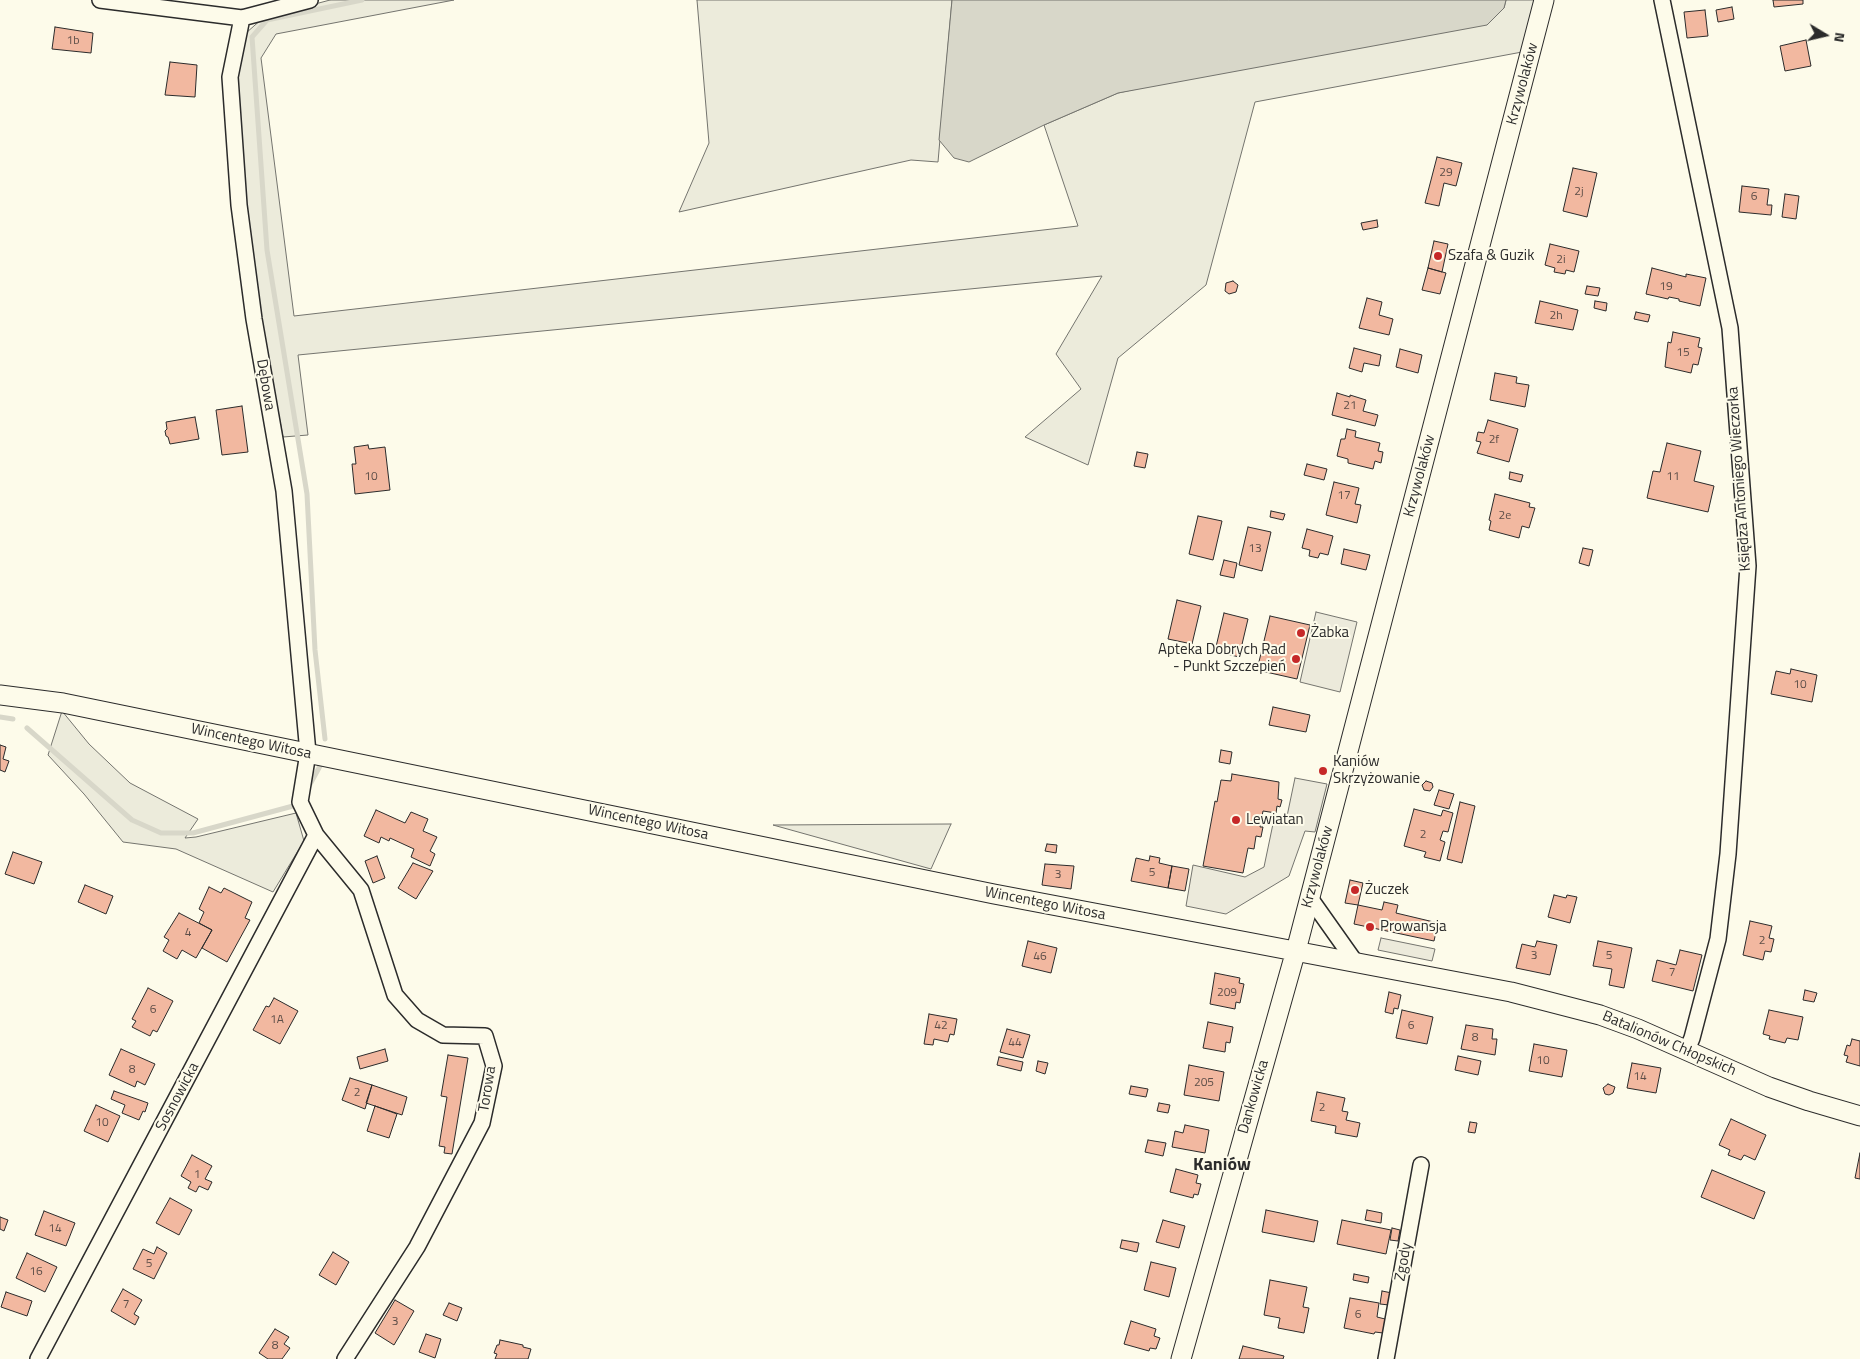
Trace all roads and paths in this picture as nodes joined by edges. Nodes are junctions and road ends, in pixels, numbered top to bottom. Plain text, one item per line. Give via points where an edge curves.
1 (100, 0) edge
2 (310, 0) edge
3 (1544, 0) edge
4 (1662, 0) edge
5 (242, 18) junction
6 (0, 695) edge
7 (308, 753) junction
8 (316, 835) junction
9 (1310, 898) junction
10 (1296, 951) junction
11 (1356, 963) junction
12 (1688, 1050) junction
13 (1860, 1116) edge
14 (1422, 1165) dead end
15 (38, 1359) edge
16 (345, 1359) edge
17 (1181, 1359) edge
18 (1386, 1359) edge

1 - 5 street
2 - 5 street
3 - 9 street, Krzywolaków
4 - 12 street, Księdza Antoniego Wieczorka via 1730,328 1748,566 1728,854 1718,939
5 - 7 street, Dębowa via 230,76 239,205 254,319 284,491
6 - 7 street, Wincentego Witosa via 63,703
7 - 8 street, Torowa via 300,802
7 - 10 street, Wincentego Witosa via 994,894
8 - 15 street, Sosnowicka
8 - 16 street, Torowa via 361,890 396,995 417,1020 443,1035 485,1036 494,1066 482,1123 417,1247
9 - 10 street, Krzywolaków
9 - 11 street
10 - 11 street, Batalionów Chłopskich
10 - 17 street, Dankowicka
11 - 12 street, Batalionów Chłopskich via 1561,1004 1600,1015
12 - 13 street, Batalionów Chłopskich via 1809,1102
14 - 18 street, Zgody

